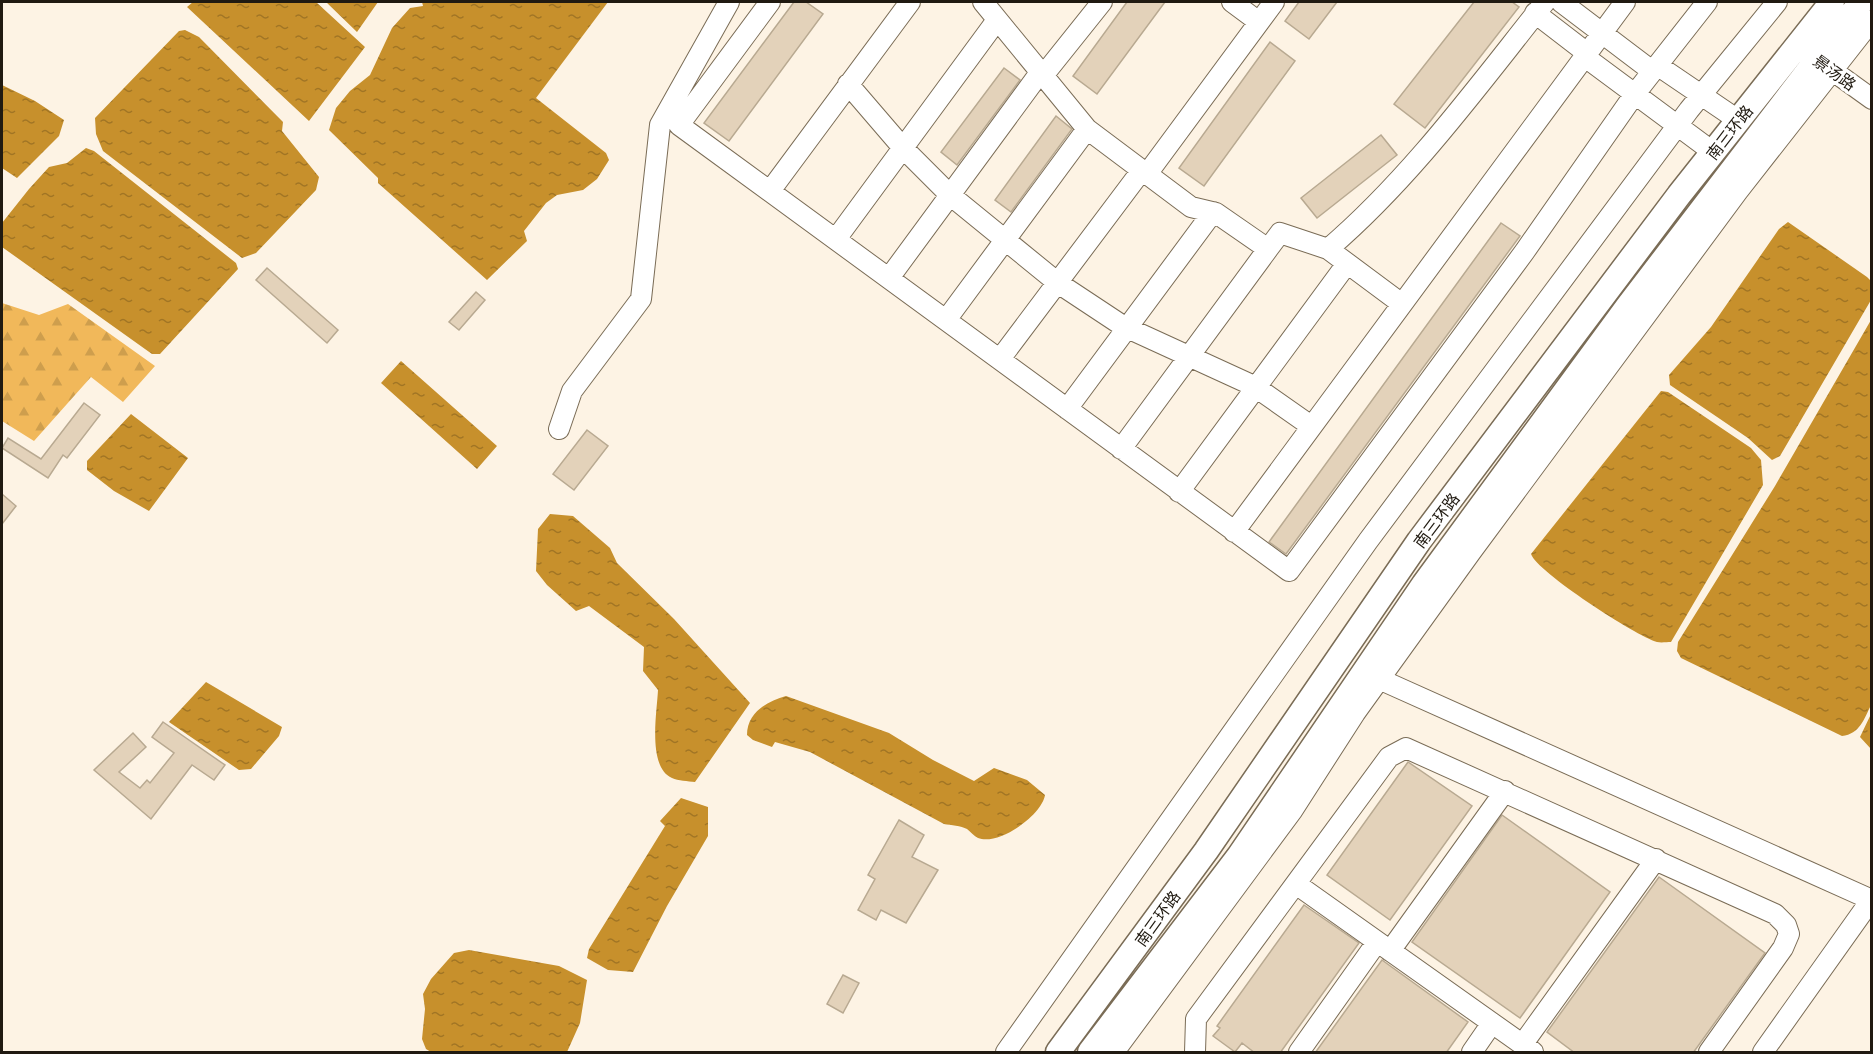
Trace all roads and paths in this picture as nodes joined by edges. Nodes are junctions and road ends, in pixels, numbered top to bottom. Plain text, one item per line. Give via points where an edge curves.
1 (729, 2) edge
2 (770, 2) edge
3 (910, 2) edge
4 (983, 2) edge
5 (1102, 2) edge
6 (1232, 2) edge
7 (1274, 2) edge
8 (1561, 2) edge
9 (1625, 2) edge
10 (1707, 2) edge
11 (1777, 2) edge
12 (1832, 2) edge
13 (1861, 2) edge
14 (1540, 7) edge
15 (997, 20) junction
16 (1872, 20) edge
17 (1259, 22) junction
18 (1603, 33) junction
19 (1586, 55) junction
20 (1815, 58) junction
21 (1655, 68) junction
22 (1041, 75) junction
23 (849, 84) junction
24 (1634, 95) junction
25 (1701, 95) junction
26 (1872, 99) edge
27 (1738, 120) junction
28 (1677, 126) junction
29 (1087, 129) junction
30 (903, 148) junction
31 (1713, 152) junction
32 (1144, 172) junction
33 (770, 191) junction
34 (950, 195) junction
35 (1213, 212) junction
36 (836, 240) junction
37 (1004, 241) junction
38 (1268, 249) junction
39 (1328, 249) junction
40 (1346, 265) junction
41 (889, 278) junction
42 (1058, 283) junction
43 (1402, 304) junction
44 (946, 320) junction
45 (1127, 327) junction
46 (1188, 358) junction
47 (1000, 359) junction
48 (1254, 386) junction
49 (1067, 409) junction
50 (1311, 426) junction
51 (559, 429) dead end
52 (1121, 449) junction
53 (1179, 492) junction
54 (1234, 532) junction
55 (1379, 680) junction
56 (1505, 791) junction
57 (1656, 859) junction
58 (1296, 884) junction
59 (1871, 900) edge
60 (1384, 946) junction
61 (1492, 1023) junction
62 (1528, 1049) edge
63 (1006, 1053) edge
64 (1058, 1053) edge
65 (1090, 1053) edge
66 (1114, 1053) edge
67 (1195, 1053) edge
68 (1299, 1053) edge
69 (1472, 1053) edge
70 (1709, 1053) edge
71 (1763, 1053) edge

1 - 51 street via 660,126 641,299 572,391
2 - 33 street via 679,125
3 - 23 street
4 - 15 street
5 - 22 street
6 - 17 street
7 - 17 street
8 - 18 street
9 - 18 street
10 - 21 street
11 - 25 street
12 - 20 main road, 南三环路
13 - 20 main road, 南三环路
14 - 19 street
14 - 39 street via 1428,148
15 - 22 street
15 - 30 street
16 - 20 street
17 - 32 street
18 - 19 street
18 - 21 street
19 - 24 street
19 - 43 street
20 - 26 street, 景汤路
20 - 27 main road, 南三环路
20 - 55 street via 1724,210
20 - 65 main road, 南三环路 via 1431,574 1239,856
21 - 24 street
21 - 25 street
22 - 29 street
22 - 34 street
23 - 30 street
23 - 33 street
24 - 28 street
24 - 54 street via 1525,251 1289,572
25 - 27 street
25 - 28 street
27 - 31 main road, 南三环路
28 - 31 street
28 - 63 street via 1368,541
29 - 32 street
29 - 37 street
30 - 34 street
30 - 36 street
31 - 64 main road, 南三环路 via 1419,541 1206,851
32 - 35 street via 1191,207
32 - 42 street
33 - 36 street
34 - 37 street
34 - 41 street
35 - 38 street
35 - 45 street
36 - 41 street
37 - 42 street
37 - 44 street
38 - 39 street via 1281,233
38 - 46 street
39 - 40 street
40 - 43 street
40 - 48 street
41 - 44 street
42 - 45 street
42 - 47 street
43 - 50 street
44 - 47 street
45 - 46 street
45 - 49 street
46 - 48 street
46 - 52 street
47 - 49 street
48 - 50 street
48 - 53 street
49 - 52 street
50 - 54 street
52 - 53 street
53 - 54 street
55 - 59 street
55 - 66 street via 1292,811
56 - 57 street
56 - 58 street via 1419,752 1406,748 1398,751 1389,757
56 - 60 street
57 - 62 street
57 - 70 street via 1776,914 1789,934
58 - 60 street
58 - 67 street via 1196,1019
59 - 71 street
60 - 61 street
60 - 68 street
61 - 62 street
61 - 69 street

